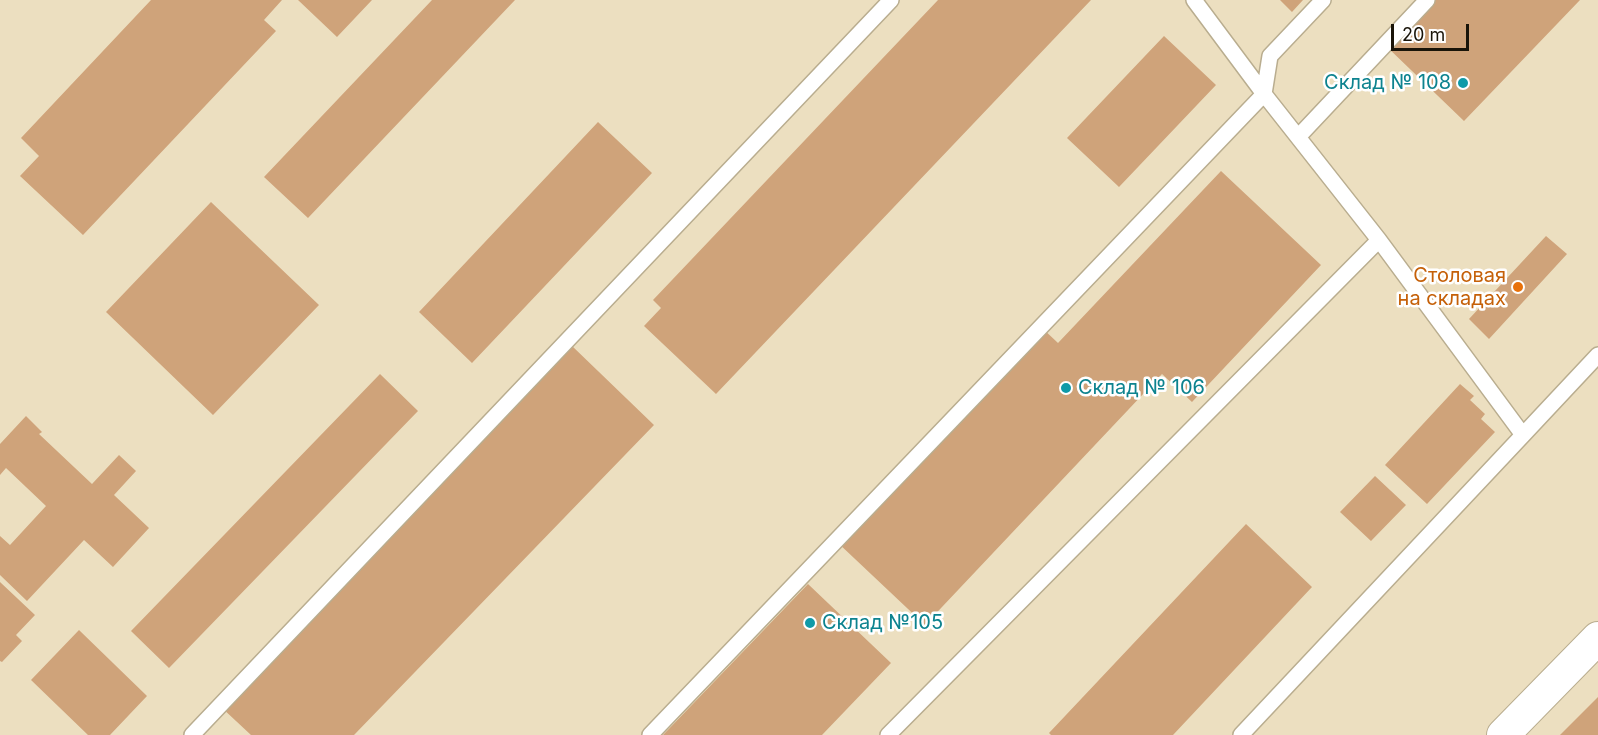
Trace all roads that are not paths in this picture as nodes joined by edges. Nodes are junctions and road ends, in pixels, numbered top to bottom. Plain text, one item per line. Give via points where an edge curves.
1 (891, 0) edge
2 (1194, 0) edge
3 (1323, 0) edge
4 (1427, 0) edge
5 (1264, 94) junction
6 (1298, 137) junction
7 (1379, 240) junction
8 (1598, 355) edge
9 (1523, 435) junction
10 (1598, 638) edge
11 (192, 735) edge
12 (650, 735) edge
13 (888, 735) edge
14 (1241, 735) edge
15 (1503, 735) edge

1 - 11 lane
2 - 5 lane
3 - 5 lane via 1270,56
4 - 6 lane
5 - 6 lane
5 - 12 lane
6 - 7 lane
7 - 9 lane
7 - 13 lane
8 - 9 lane
9 - 14 lane
10 - 15 street

